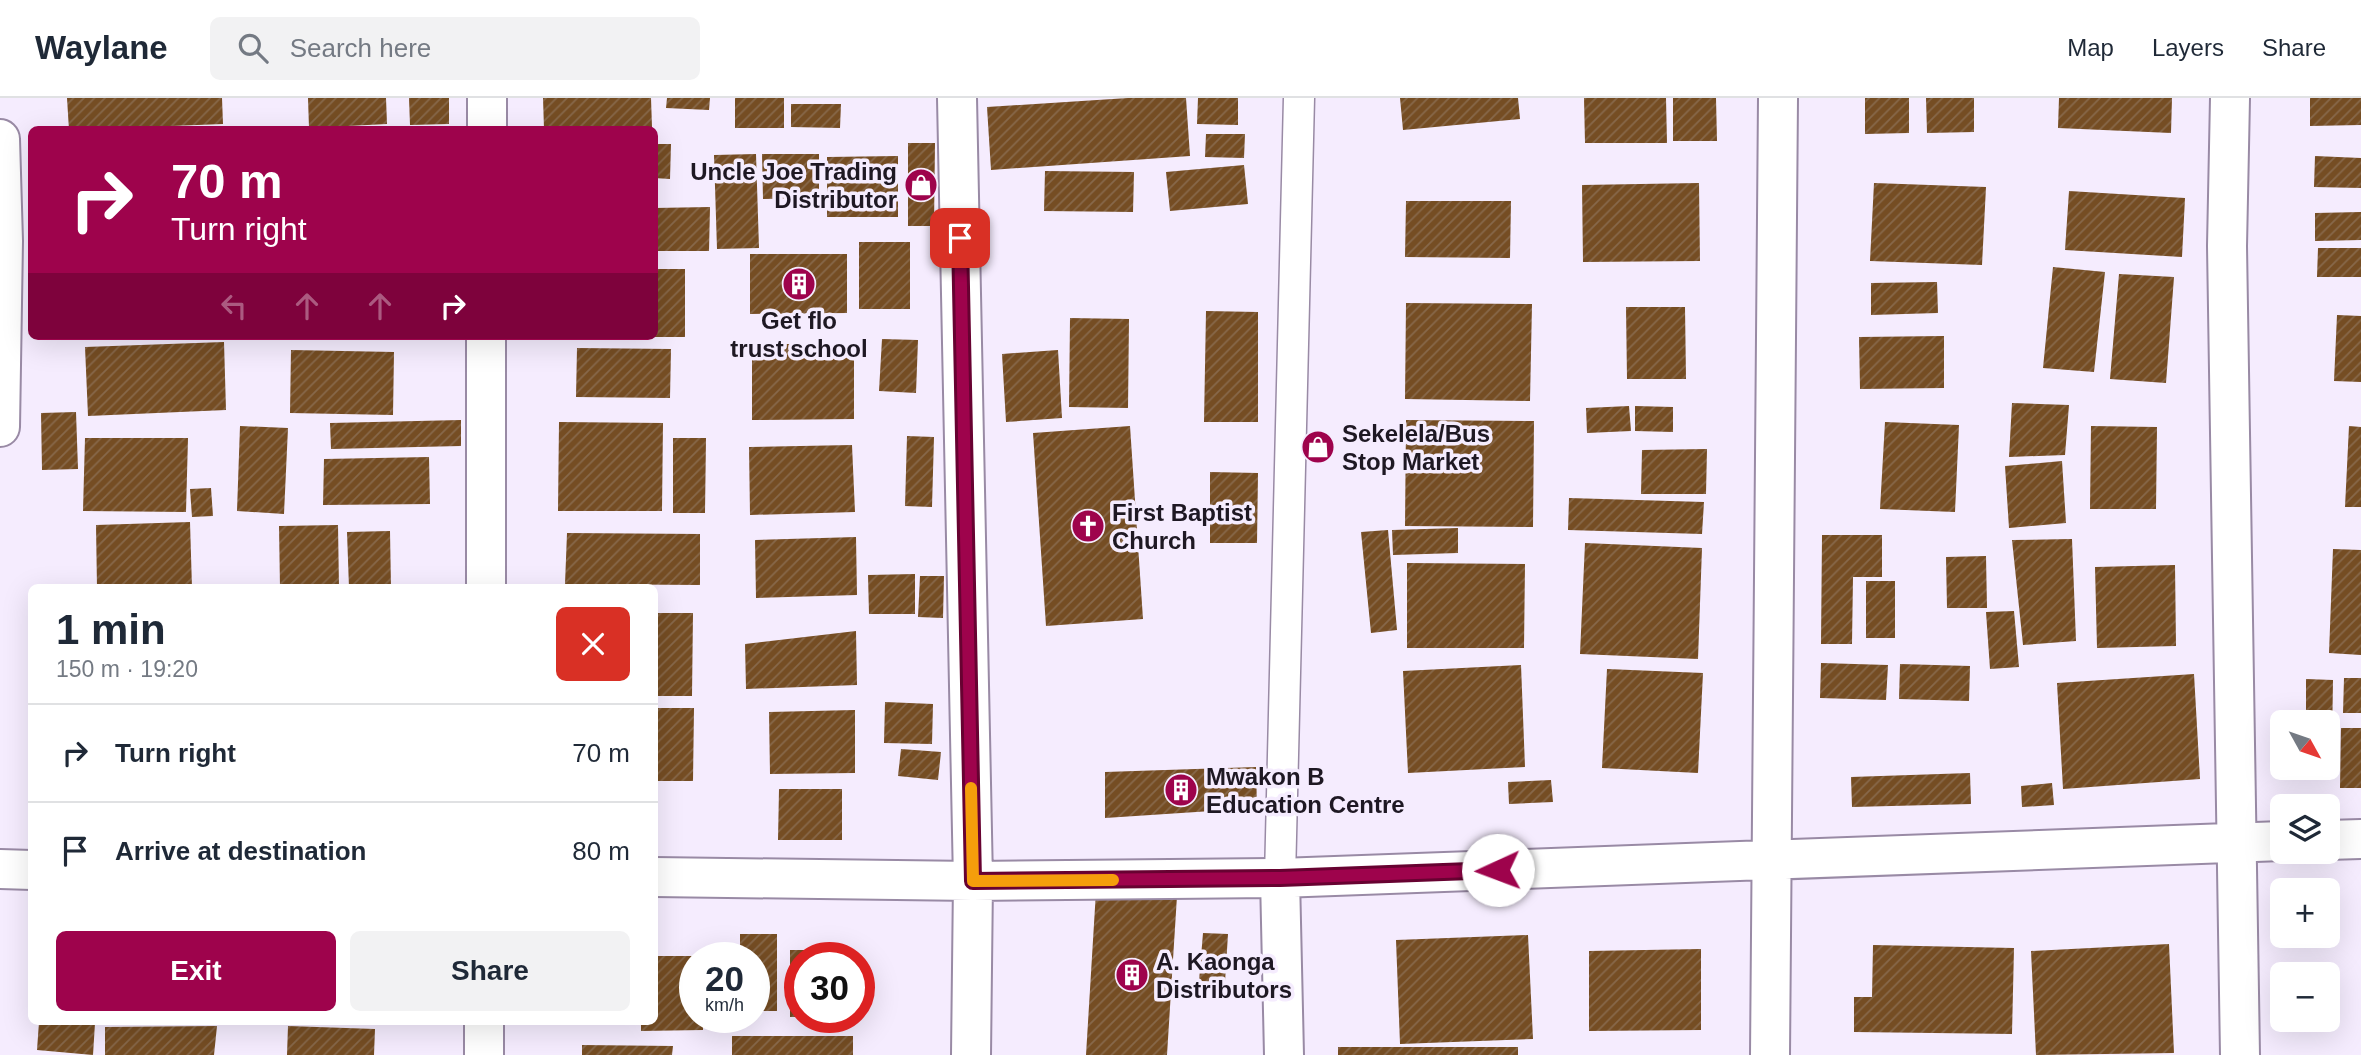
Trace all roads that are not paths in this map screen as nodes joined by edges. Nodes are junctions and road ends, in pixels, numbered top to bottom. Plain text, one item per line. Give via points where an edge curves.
1 (487, 98) edge
2 (957, 98) edge
3 (1299, 98) edge
4 (1778, 98) edge
5 (2230, 98) edge
6 (487, 126) edge
7 (0, 139) edge
8 (486, 340) edge
9 (0, 427) edge
10 (486, 584) edge
11 (2361, 839) edge
12 (2340, 840) edge
13 (2270, 842) edge
14 (2236, 843) junction
15 (1771, 861) junction
16 (0, 869) edge
17 (28, 870) edge
18 (658, 877) edge
19 (1280, 878) junction
20 (973, 881) junction
21 (484, 1025) edge
22 (484, 1055) edge
23 (971, 1055) edge
24 (1284, 1055) edge
25 (1770, 1055) edge
26 (2240, 1055) edge

1 - 6 street
2 - 20 street
3 - 19 lane
4 - 15 street
5 - 14 street via 2227,246
7 - 9 street
8 - 10 street
11 - 12 street
13 - 14 street
14 - 15 street
14 - 26 street
15 - 19 street
15 - 25 street
16 - 17 street
18 - 20 street
19 - 20 street
19 - 24 street
20 - 23 street
21 - 22 street

